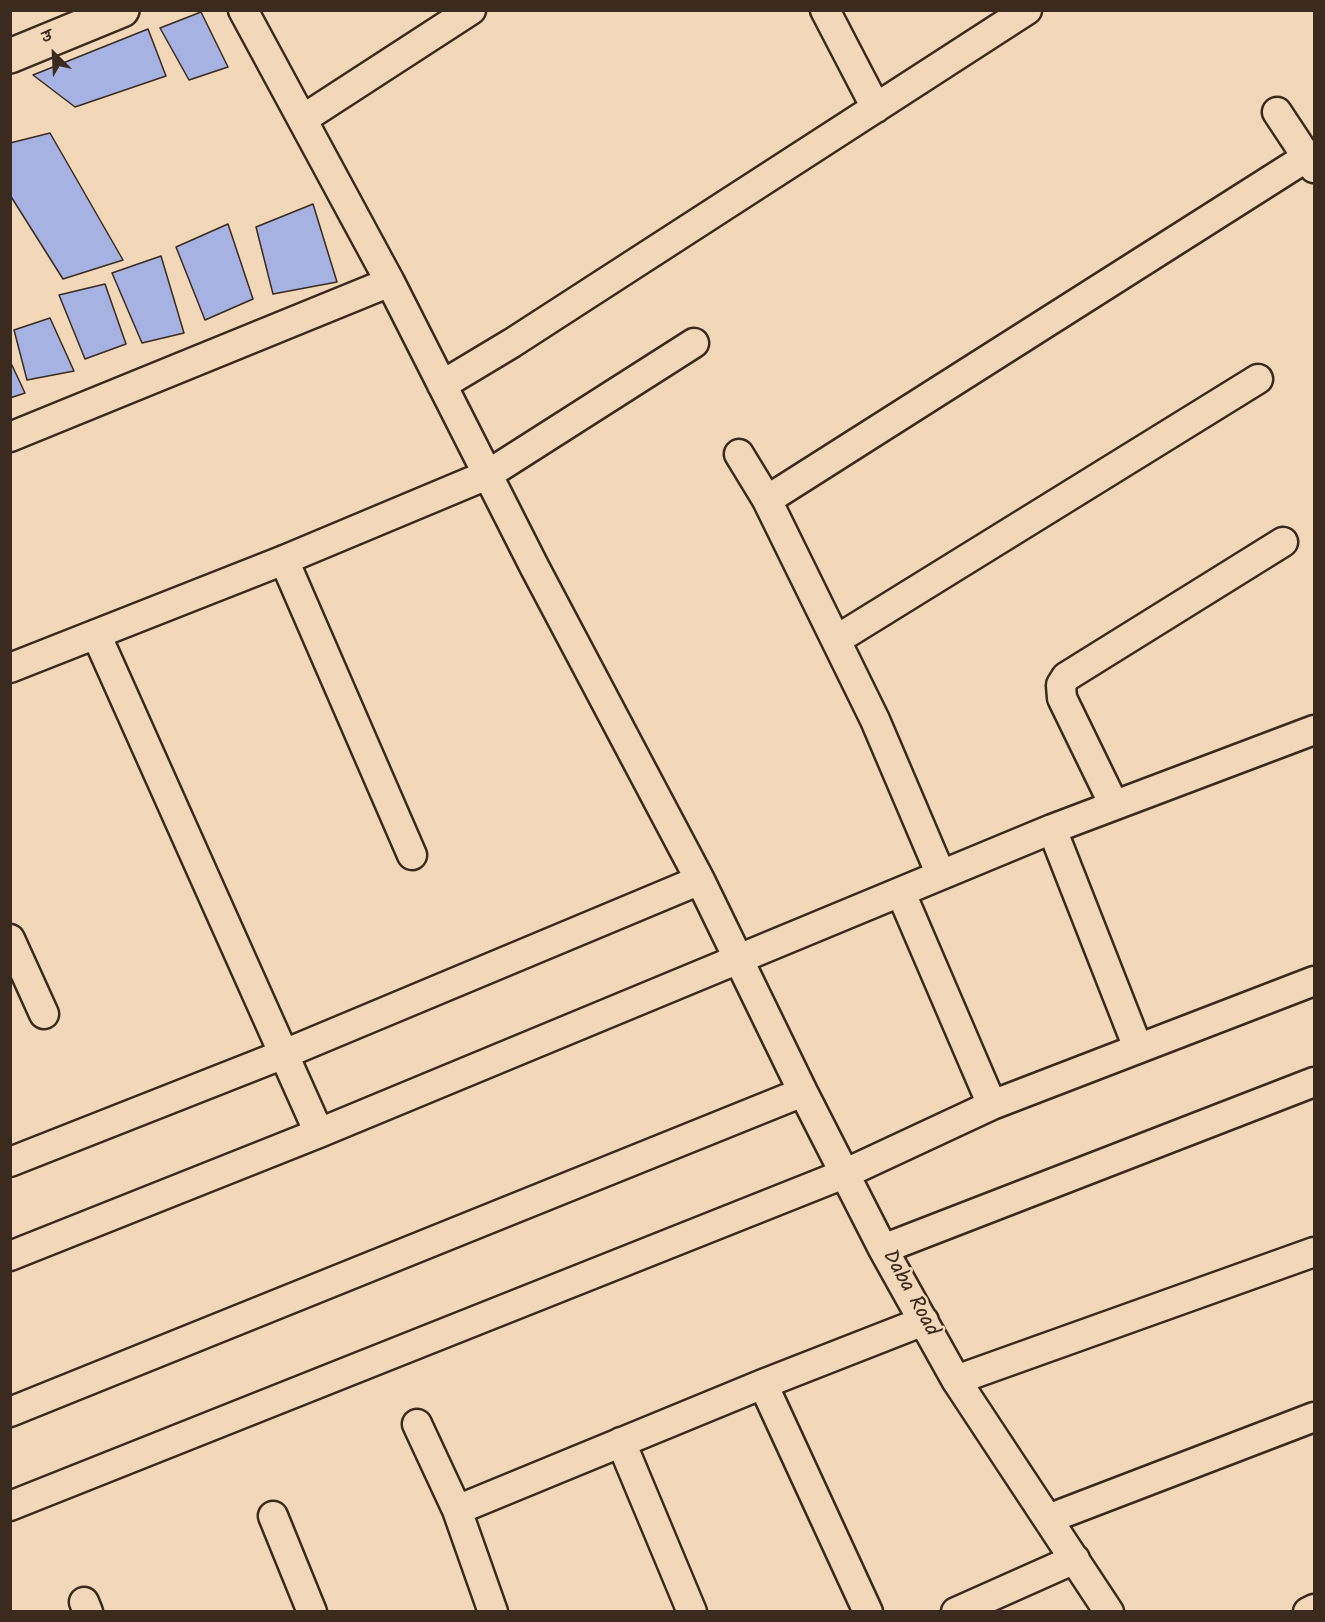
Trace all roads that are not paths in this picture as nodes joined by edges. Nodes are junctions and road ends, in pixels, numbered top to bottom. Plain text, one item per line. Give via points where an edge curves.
1 (122, 10) edge
2 (243, 10) edge
3 (471, 10) edge
4 (825, 10) edge
5 (1027, 10) edge
6 (75, 19) edge
7 (10, 56) edge
8 (876, 108) junction
9 (1277, 112) dead end
10 (303, 119) junction
11 (1311, 162) edge
12 (390, 282) junction
13 (694, 343) dead end
14 (1258, 379) dead end
15 (442, 385) junction
16 (10, 437) edge
17 (739, 454) dead end
18 (487, 475) junction
19 (767, 500) junction
20 (1283, 542) dead end
21 (284, 560) junction
22 (96, 634) junction
23 (836, 640) junction
24 (10, 668) edge
25 (1314, 730) edge
26 (1113, 805) junction
27 (1052, 830) junction
28 (412, 855) dead end
29 (941, 875) junction
30 (700, 880) junction
31 (901, 893) junction
32 (10, 939) edge
33 (739, 959) junction
34 (1314, 981) edge
35 (44, 1014) dead end
36 (1138, 1048) junction
37 (284, 1054) junction
38 (1314, 1082) edge
39 (803, 1092) junction
40 (992, 1104) junction
41 (319, 1133) junction
42 (10, 1162) edge
43 (844, 1174) junction
44 (883, 1249) junction
45 (1314, 1252) edge
46 (10, 1256) edge
47 (924, 1321) junction
48 (956, 1380) junction
49 (763, 1384) junction
50 (10, 1413) edge
51 (1314, 1417) edge
52 (417, 1424) dead end
53 (621, 1442) junction
54 (10, 1506) edge
55 (457, 1510) junction
56 (273, 1516) dead end
57 (1048, 1519) junction
58 (1075, 1559) junction
59 (1314, 1609) edge
60 (312, 1611) edge
61 (493, 1611) edge
62 (692, 1611) edge
63 (868, 1611) edge
64 (956, 1611) edge
65 (1109, 1611) edge
66 (1308, 1611) edge

1 - 6 street
2 - 10 street, Daba Road
3 - 10 street
4 - 8 street
5 - 8 street
6 - 7 street
8 - 15 street
9 - 11 street
10 - 12 street, Daba Road
11 - 19 street
12 - 15 street, Daba Road
12 - 16 street
13 - 18 street
14 - 23 street
15 - 18 street, Daba Road
17 - 19 street
18 - 21 street
18 - 30 street, Daba Road
19 - 23 street
20 - 26 street via 1066,676 1061,685 1062,698
21 - 22 street
21 - 28 street
22 - 24 street
22 - 37 street
23 - 29 street
25 - 26 street
26 - 27 street
27 - 29 street
27 - 36 street
29 - 31 street
30 - 33 street, Daba Road
30 - 37 street
31 - 33 street
31 - 40 street
32 - 35 street
33 - 39 street, Daba Road
33 - 41 street
34 - 36 street
36 - 40 street
37 - 41 street
37 - 42 street
38 - 44 street
39 - 43 street, Daba Road
39 - 50 street
40 - 43 street
41 - 46 street
43 - 44 street, Daba Road
43 - 54 street
44 - 47 street, Daba Road
45 - 48 street
47 - 48 street, Daba Road
47 - 49 street
48 - 57 street, Daba Road
49 - 53 street
49 - 63 street
51 - 57 street
52 - 55 street
53 - 55 street
53 - 62 street
55 - 61 street
56 - 60 street
57 - 58 street, Daba Road
58 - 64 street
58 - 65 street, Daba Road
59 - 66 street

